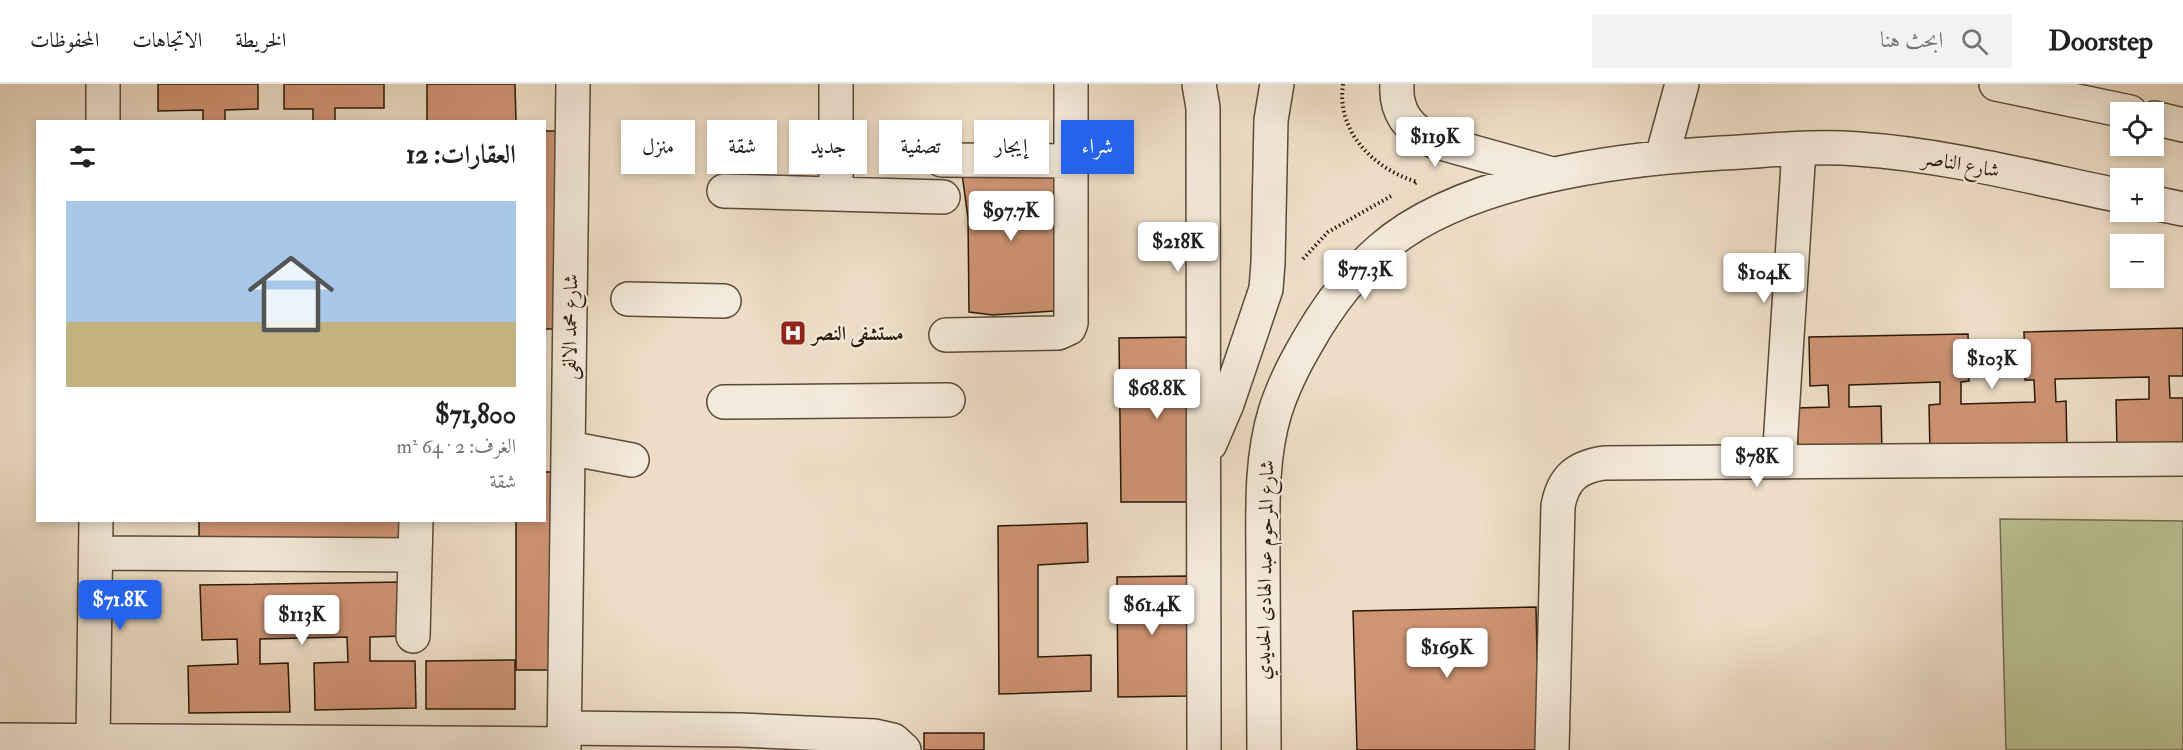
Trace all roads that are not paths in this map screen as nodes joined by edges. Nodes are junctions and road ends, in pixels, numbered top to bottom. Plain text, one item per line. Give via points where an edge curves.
1 (104, 84) edge
2 (573, 84) edge
3 (836, 84) edge
4 (1071, 84) edge
5 (1198, 84) edge
6 (1277, 84) edge
7 (1397, 84) edge
8 (1682, 84) edge
9 (1996, 84) edge
10 (2125, 102) edge
11 (103, 120) edge
12 (1071, 120) edge
13 (2164, 120) edge
14 (2183, 125) edge
15 (1799, 149) junction
16 (1662, 156) junction
17 (962, 160) edge
18 (1061, 161) edge
19 (1071, 174) edge
20 (1555, 175) junction
21 (724, 191) dead end
22 (836, 194) junction
23 (2110, 194) edge
24 (944, 197) dead end
25 (2164, 204) edge
26 (2183, 209) edge
27 (628, 299) dead end
28 (724, 301) dead end
29 (946, 335) dead end
30 (557, 395) edge
31 (948, 400) dead end
32 (724, 402) dead end
33 (568, 448) junction
34 (1204, 457) junction
35 (2183, 459) edge
36 (632, 460) dead end
37 (1779, 462) junction
38 (96, 522) edge
39 (416, 522) edge
40 (96, 554) junction
41 (415, 555) junction
42 (412, 636) dead end
43 (0, 740) edge
44 (740, 740) edge
45 (93, 741) junction
46 (564, 741) edge
47 (192, 746) edge
48 (904, 750) edge
49 (1204, 750) edge
50 (1264, 750) edge
51 (1552, 750) edge

1 - 11 street
2 - 30 street, شارع محمد الالفى
3 - 22 street
4 - 12 street
5 - 34 street via 1203,108
6 - 34 street via 1271,120 1266,289 1227,404
7 - 20 street via 1400,110 1419,134
8 - 16 street
9 - 10 street
13 - 14 street
15 - 16 street, شارع المرحوم عبد الهادى الحديدي
15 - 23 street, شارع الناصر via 1854,148 1902,153
15 - 37 street
16 - 20 street, شارع المرحوم عبد الهادى الحديدي
17 - 18 street
19 - 29 street via 1073,318 1069,328 1058,333
20 - 50 street, شارع المرحوم عبد الهادى الحديدي via 1471,197 1425,219 1382,248 1329,306 1291,370 1275,413 1263,500
21 - 22 street
22 - 24 street
25 - 26 street
27 - 28 street
30 - 33 street, شارع محمد الالفى
31 - 32 street
33 - 36 street
33 - 46 street, شارع محمد الالفى
34 - 49 street
35 - 37 street
37 - 51 street via 1604,463 1590,465 1568,480 1560,492 1558,506
38 - 40 street
39 - 41 street
40 - 41 street
40 - 45 street
41 - 42 street
43 - 45 street
44 - 46 street
44 - 48 street via 875,736 893,740
45 - 47 street
46 - 47 street

